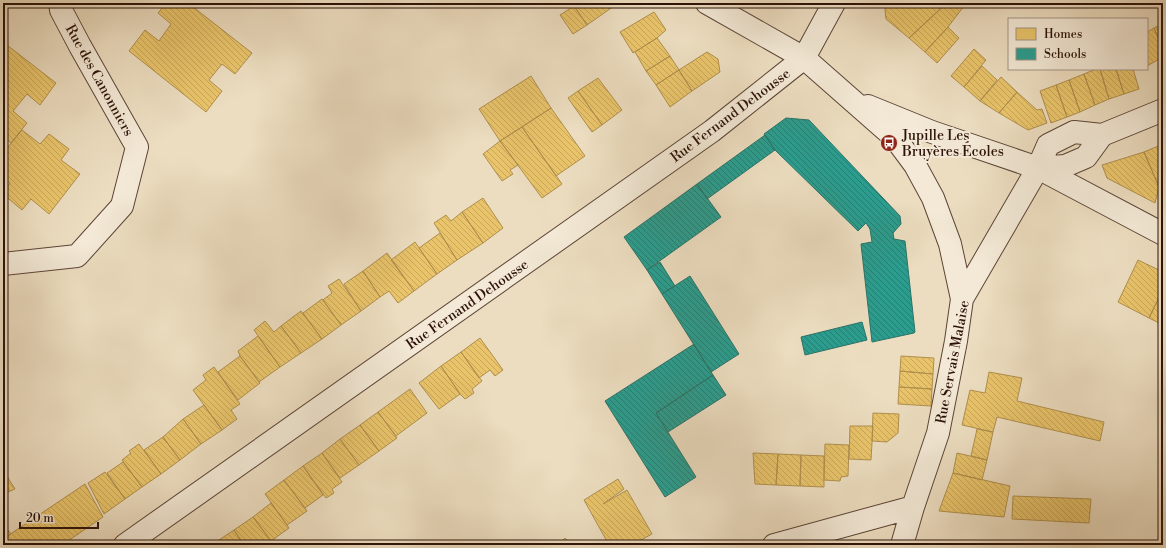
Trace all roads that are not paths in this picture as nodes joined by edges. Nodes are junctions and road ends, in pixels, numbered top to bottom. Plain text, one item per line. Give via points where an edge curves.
1 (60, 3) edge
2 (707, 3) edge
3 (834, 3) edge
4 (804, 58) junction
5 (853, 99) junction
6 (1163, 110) edge
7 (1038, 168) junction
8 (1163, 234) edge
9 (3, 264) edge
10 (962, 299) junction
11 (913, 506) junction
12 (125, 545) edge
13 (774, 545) edge
14 (902, 545) edge

1 - 9 street, Rue des Canonniers via 61,10 80,46 137,147 122,206 77,256
2 - 4 street
3 - 4 street
4 - 5 street
4 - 12 street, Rue Fernand Dehousse via 706,136
5 - 7 street via 932,132
5 - 10 street via 895,138 916,165 933,198 950,244
6 - 7 street, Rue Servais Malaise via 1102,135 1074,132 1048,145
7 - 8 street
7 - 10 street, Rue Servais Malaise
10 - 11 street, Rue Servais Malaise via 938,433
11 - 13 street
11 - 14 street, Rue Servais Malaise

